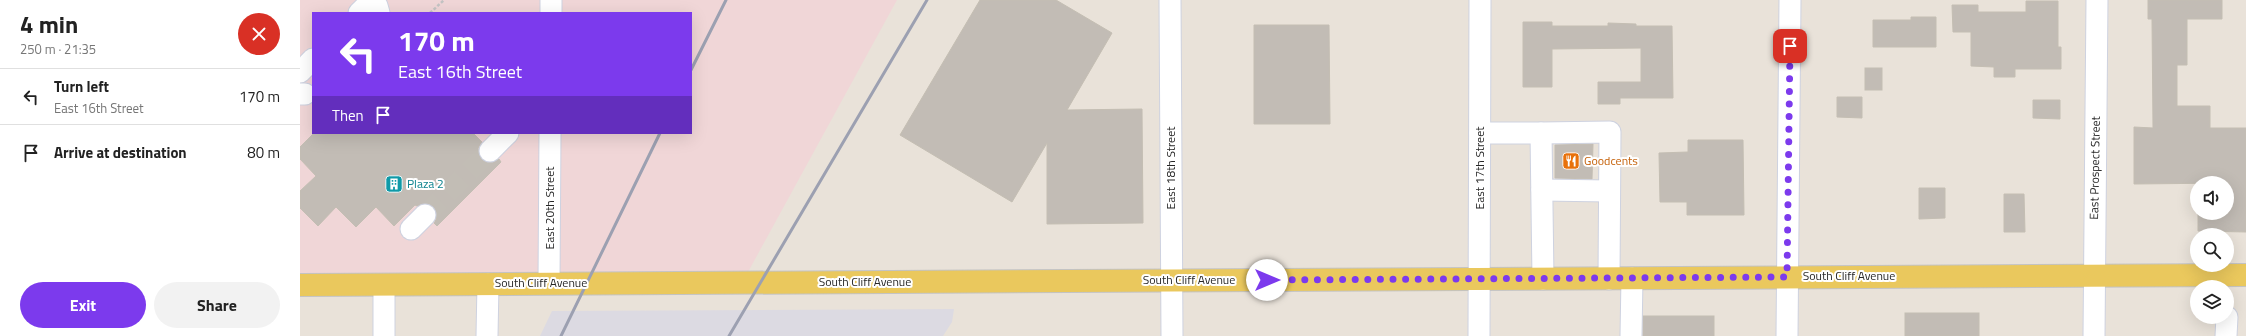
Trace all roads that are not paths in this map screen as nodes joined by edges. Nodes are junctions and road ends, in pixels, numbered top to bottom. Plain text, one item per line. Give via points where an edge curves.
1 (551, 0) edge
2 (1170, 0) edge
3 (1480, 0) edge
4 (1790, 0) edge
5 (2097, 0) edge
6 (360, 12) edge
7 (378, 12) edge
8 (551, 12) edge
9 (312, 60) edge
10 (300, 72) edge
11 (1480, 133) junction
12 (1541, 133) junction
13 (507, 134) edge
14 (550, 134) edge
15 (490, 151) tunnel mouth
16 (1542, 190) junction
17 (1609, 191) junction
18 (2094, 275) junction
19 (1787, 277) junction
20 (1632, 278) junction
21 (1543, 279) junction
22 (1609, 279) junction
23 (2233, 279) edge
24 (1172, 280) junction
25 (1480, 280) junction
26 (549, 283) junction
27 (384, 284) junction
28 (488, 284) junction
29 (300, 285) edge
30 (2227, 324) edge
31 (384, 336) edge
32 (487, 336) edge
33 (1172, 336) edge
34 (1479, 336) edge
35 (1631, 336) edge
36 (1787, 336) edge
37 (2094, 336) edge
38 (2226, 336) edge

1 - 8 street
2 - 24 street, East 18th Street
3 - 11 street, East 17th Street
4 - 19 street
5 - 18 street, East Prospect Street
6 - 7 street via 367,5 371,5 377,6
9 - 10 street
11 - 12 street
11 - 25 street, East 17th Street
12 - 16 street
12 - 17 street via 1610,132
13 - 15 street
14 - 26 street, East 20th Street
16 - 17 street
16 - 21 street
17 - 22 street
18 - 19 main road, South Cliff Avenue
18 - 23 main road, South Cliff Avenue
18 - 37 street, East Prospect Street
19 - 20 main road, South Cliff Avenue
19 - 36 street
20 - 22 main road, South Cliff Avenue
20 - 35 street
21 - 22 main road, South Cliff Avenue
21 - 25 main road, South Cliff Avenue
24 - 25 main road, South Cliff Avenue
24 - 26 main road, South Cliff Avenue
24 - 33 street, East 18th Street
25 - 34 street, East 17th Street
26 - 28 main road, South Cliff Avenue
27 - 28 main road, South Cliff Avenue
27 - 29 main road, South Cliff Avenue
27 - 31 street
28 - 32 street
30 - 38 street

